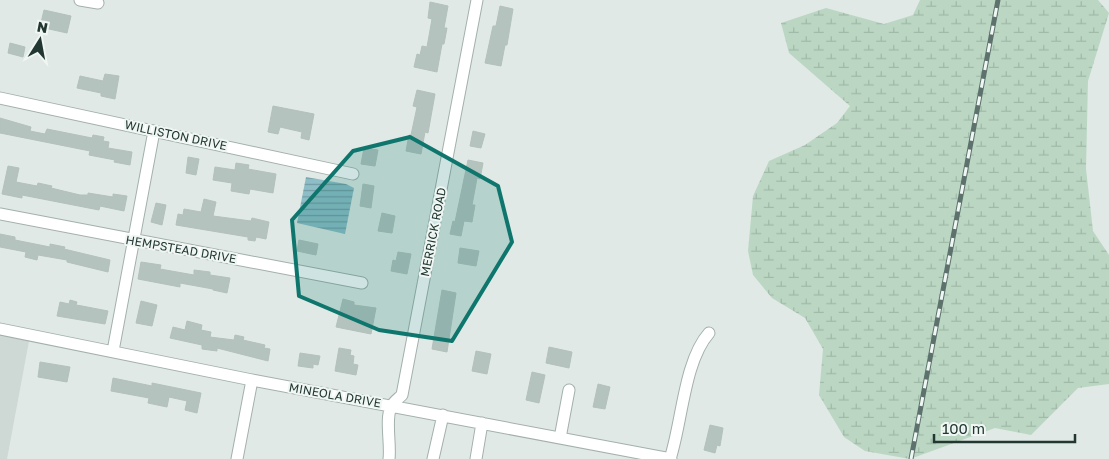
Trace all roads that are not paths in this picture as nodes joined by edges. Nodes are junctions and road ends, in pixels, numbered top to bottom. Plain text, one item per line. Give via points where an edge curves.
1 (80, 0) edge
2 (477, 0) edge
3 (98, 4) dead end
4 (0, 98) edge
5 (154, 131) junction
6 (353, 174) dead end
7 (0, 214) edge
8 (134, 240) junction
9 (362, 283) dead end
10 (0, 329) edge
11 (708, 333) dead end
12 (113, 352) junction
13 (252, 380) junction
14 (569, 390) dead end
15 (392, 405) junction
16 (442, 415) junction
17 (482, 423) junction
18 (560, 438) junction
19 (237, 459) edge
20 (389, 459) edge
21 (433, 459) edge
22 (476, 459) edge
23 (670, 459) edge

1 - 3 street
2 - 15 street, MERRICK ROAD via 402,395
4 - 5 street, WILLISTON DRIVE
5 - 6 street, WILLISTON DRIVE
5 - 8 street
7 - 8 street, HEMPSTEAD DRIVE
8 - 9 street, HEMPSTEAD DRIVE
8 - 12 street
10 - 12 street, MINEOLA DRIVE
11 - 23 street via 693,365
12 - 13 street, MINEOLA DRIVE
13 - 15 street, MINEOLA DRIVE
13 - 19 street
14 - 18 street
15 - 16 street, MINEOLA DRIVE
15 - 20 street, MERRICK ROAD via 388,416
16 - 17 street, MINEOLA DRIVE
16 - 21 street
17 - 18 street, MINEOLA DRIVE
17 - 22 street
18 - 23 street, MINEOLA DRIVE

